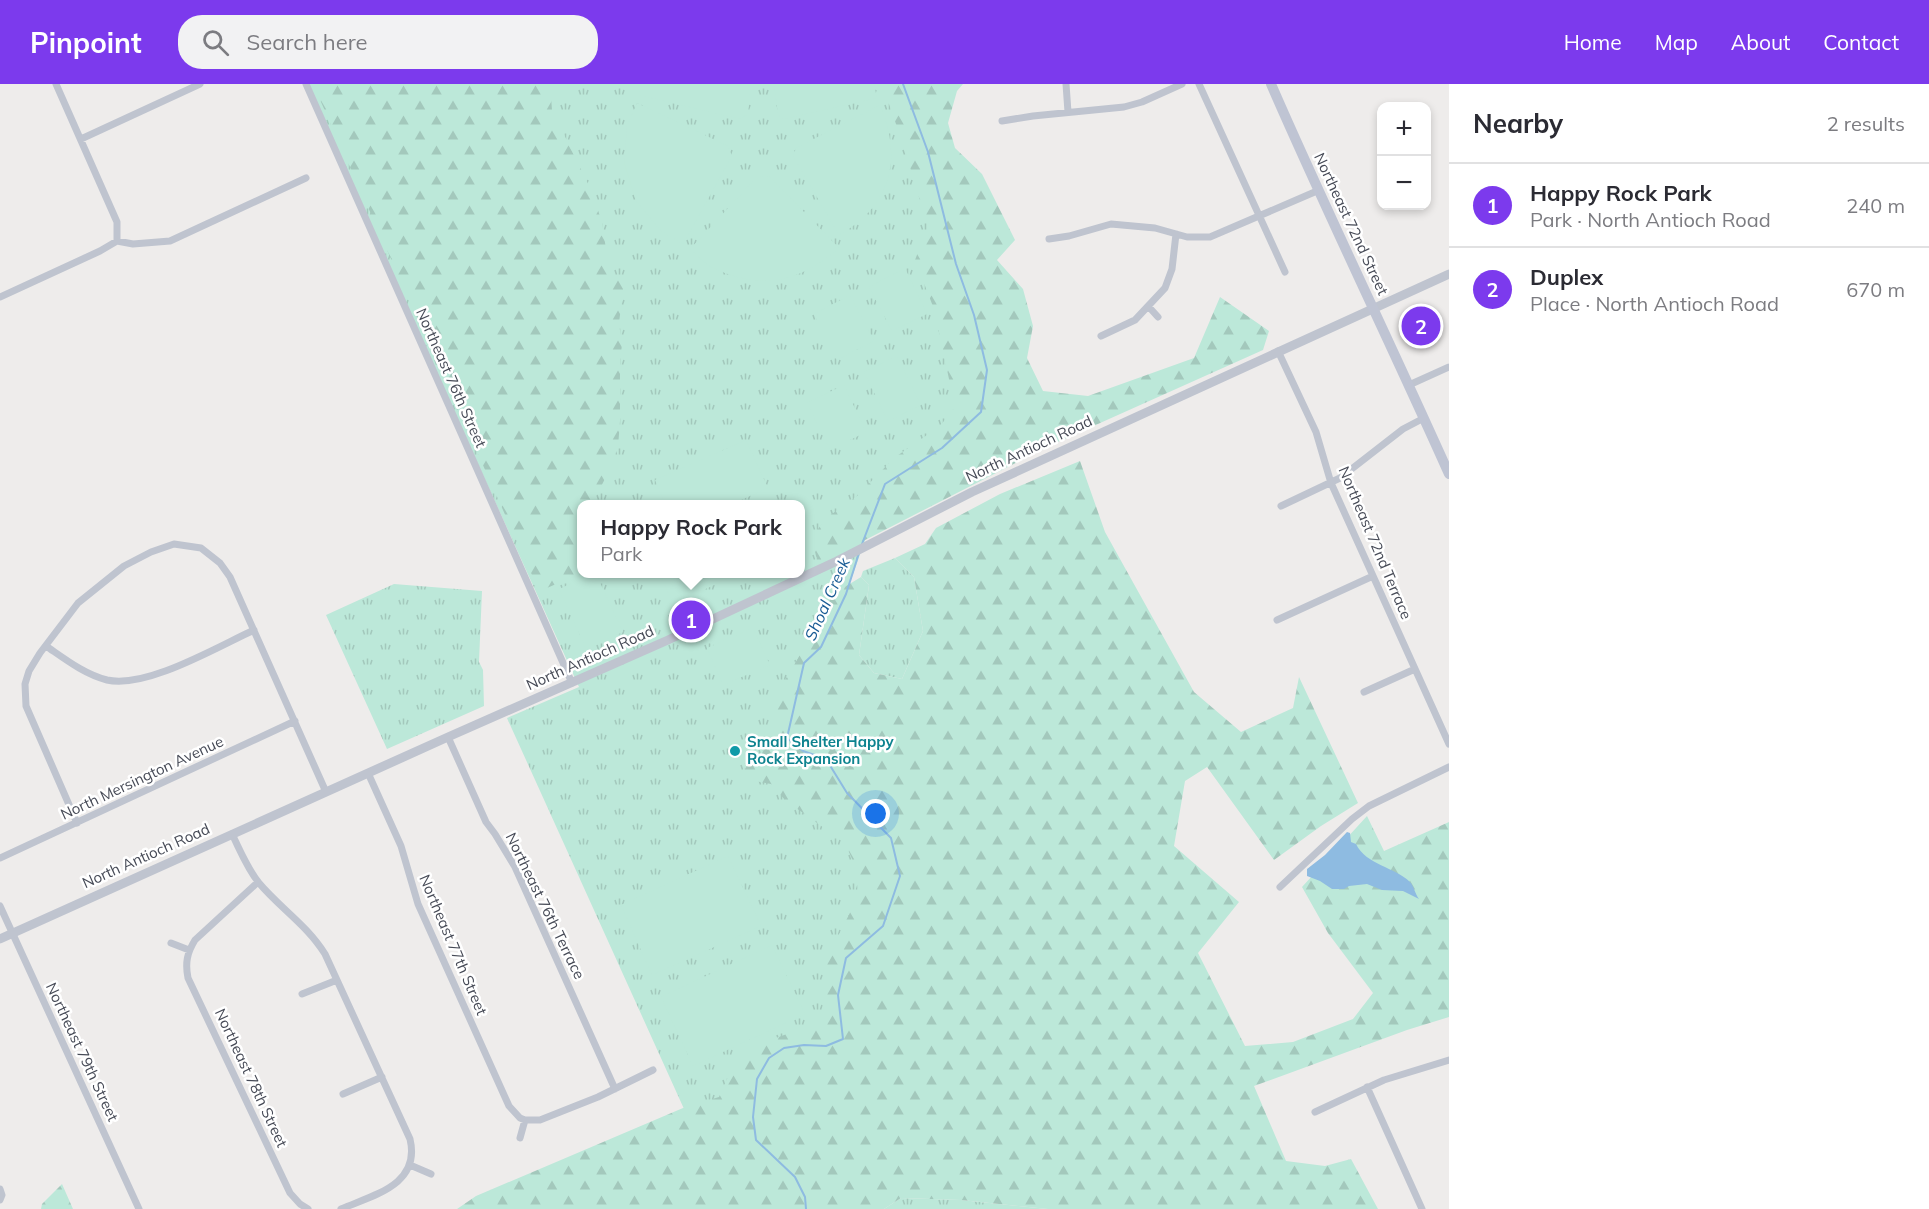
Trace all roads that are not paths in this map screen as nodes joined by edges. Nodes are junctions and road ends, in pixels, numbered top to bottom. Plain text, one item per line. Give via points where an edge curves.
1 (56, 84) edge
2 (200, 84) edge
3 (306, 84) edge
4 (1066, 84) edge
5 (1182, 84) edge
6 (1199, 84) edge
7 (1271, 84) edge
8 (1068, 112) junction
9 (1002, 121) dead end
10 (81, 139) junction
11 (306, 178) dead end
12 (1317, 191) junction
13 (1259, 217) junction
14 (1176, 234) junction
15 (1049, 238) dead end
16 (117, 241) junction
17 (1285, 272) dead end
18 (1449, 274) edge
19 (0, 297) edge
20 (1148, 306) junction
21 (1375, 309) junction
22 (1158, 317) dead end
23 (1101, 336) dead end
24 (1278, 351) junction
25 (1449, 367) edge
26 (1409, 385) junction
27 (1424, 418) junction
28 (1449, 474) edge
29 (1331, 483) junction
30 (1281, 506) dead end
31 (805, 576) edge
32 (1373, 576) junction
33 (800, 578) edge
34 (1277, 620) dead end
35 (254, 630) junction
36 (46, 646) junction
37 (1415, 669) junction
38 (572, 683) junction
39 (1364, 692) dead end
40 (295, 721) junction
41 (448, 737) junction
42 (1449, 744) edge
43 (1449, 767) edge
44 (368, 773) junction
45 (326, 792) junction
46 (77, 823) junction
47 (232, 834) junction
48 (0, 858) edge
49 (258, 882) junction
50 (1280, 887) dead end
51 (0, 906) edge
52 (13, 933) junction
53 (0, 939) edge
54 (171, 943) dead end
55 (189, 950) junction
56 (337, 980) junction
57 (302, 994) dead end
58 (1449, 1060) edge
59 (653, 1070) dead end
60 (382, 1077) junction
61 (1367, 1087) junction
62 (615, 1089) junction
63 (343, 1094) dead end
64 (1316, 1112) dead end
65 (525, 1120) junction
66 (520, 1138) dead end
67 (410, 1165) junction
68 (431, 1174) dead end
69 (0, 1189) edge
70 (0, 1200) edge
71 (139, 1209) edge
72 (308, 1209) edge
73 (341, 1209) edge
74 (1422, 1209) edge

1 - 10 street
2 - 10 street
3 - 38 street, Northeast 76th Street
4 - 8 street
5 - 8 street via 1135,105
6 - 13 street
7 - 12 main road, Northeast 72nd Street
8 - 9 street
10 - 16 street via 117,222
11 - 16 street via 170,241
12 - 13 street
12 - 21 main road, Northeast 72nd Street
13 - 14 street via 1210,237
13 - 17 street
14 - 15 street via 1111,224
14 - 20 street via 1172,269 1165,288
16 - 19 street
18 - 21 street, North Antioch Road
20 - 22 street
20 - 23 street via 1135,320
21 - 24 street, North Antioch Road
21 - 26 main road, Northeast 72nd Street
24 - 29 street, Northeast 72nd Terrace via 1316,432
24 - 31 street, North Antioch Road via 990,483
25 - 26 street
26 - 27 main road, Northeast 72nd Street
27 - 28 main road, Northeast 72nd Street
27 - 29 street via 1403,429
29 - 30 street
29 - 32 street, Northeast 72nd Terrace
32 - 34 street
32 - 37 street, Northeast 72nd Terrace
33 - 38 street, North Antioch Road
35 - 36 street via 163,672 119,682 93,675
35 - 36 street via 220,562 201,548 174,544 124,566 78,603
35 - 40 street
36 - 46 street via 29,671 26,706
37 - 39 street
37 - 42 street, Northeast 72nd Terrace
38 - 41 street, North Antioch Road
40 - 45 street
40 - 46 street, North Mersington Avenue
41 - 44 street, North Antioch Road
41 - 62 street, Northeast 76th Terrace via 486,822 515,867
43 - 50 street via 1369,806
44 - 45 street, North Antioch Road
44 - 65 street, Northeast 77th Street via 401,846 418,904 509,1106
45 - 47 street, North Antioch Road
46 - 48 street, North Mersington Avenue
47 - 49 street
47 - 52 street, North Antioch Road
49 - 55 street
49 - 56 street via 318,942
51 - 52 street, Northeast 79th Street
52 - 53 street, North Antioch Road
52 - 71 street, Northeast 79th Street
54 - 55 street
55 - 72 street, Northeast 78th Street via 188,978 290,1192
56 - 57 street
56 - 60 street
58 - 61 street
59 - 62 street
60 - 63 street
60 - 67 street via 410,1139
61 - 64 street
61 - 74 street
62 - 65 street via 540,1120
65 - 66 street
67 - 68 street
67 - 73 street via 394,1186
69 - 70 street

